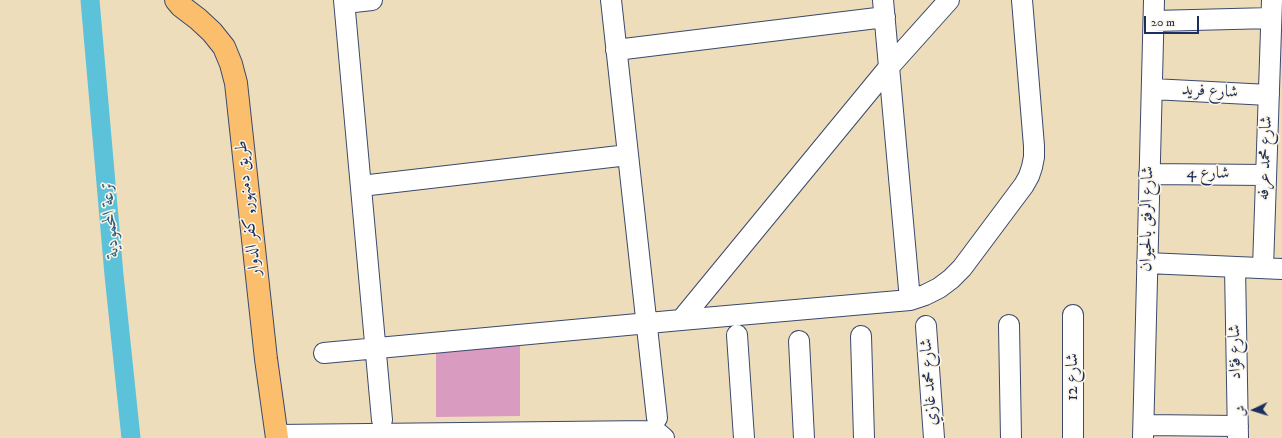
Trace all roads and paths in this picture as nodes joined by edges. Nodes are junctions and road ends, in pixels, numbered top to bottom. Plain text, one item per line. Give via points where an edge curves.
1 (176, 0) edge
2 (372, 0) edge
3 (611, 0) edge
4 (949, 0) edge
5 (1022, 0) edge
6 (1154, 0) edge
7 (344, 1) edge
8 (884, 8) edge
9 (1271, 9) edge
10 (1154, 21) junction
11 (616, 50) junction
12 (889, 67) junction
13 (1152, 88) junction
14 (1269, 95) junction
15 (628, 155) junction
16 (1149, 174) junction
17 (1266, 175) junction
18 (361, 186) junction
19 (1147, 263) junction
20 (1234, 267) junction
21 (1272, 269) edge
22 (910, 300) junction
23 (1073, 315) dead end
24 (681, 320) junction
25 (647, 323) junction
26 (1009, 324) dead end
27 (926, 326) dead end
28 (738, 335) dead end
29 (861, 336) dead end
30 (799, 341) dead end
31 (376, 348) junction
32 (324, 353) dead end
33 (657, 418) dead end
34 (382, 420) dead end
35 (1143, 432) edge
36 (1238, 432) edge
37 (361, 436) edge
38 (277, 437) edge
39 (664, 438) edge
40 (744, 438) edge
41 (804, 438) edge
42 (864, 438) edge
43 (934, 438) edge
44 (1011, 438) edge
45 (1073, 438) edge

1 - 38 main road, طريق دمنهور, كفر الدوار via 212,32 224,47 232,64
2 - 7 street
3 - 11 street
4 - 12 street
5 - 22 street via 1034,146 1029,176 962,268 939,288
6 - 10 street, شارع الرفق بالحيوان
7 - 18 street
8 - 11 street
8 - 12 street
9 - 10 street
9 - 14 street, شارع محمد عرفه
10 - 13 street, شارع الرفق بالحيوان
11 - 15 street
12 - 22 street
12 - 24 street
13 - 14 street, شارع فريد
13 - 16 street, شارع الرفق بالحيوان
14 - 17 street, شارع محمد عرفه
15 - 18 street
15 - 25 street
16 - 17 street, شارع 4
16 - 19 street, شارع الرفق بالحيوان
17 - 21 street, شارع محمد عرفه
18 - 31 street
19 - 20 street
19 - 35 street, شارع الرفق بالحيوان
20 - 21 street
20 - 36 street, شارع فؤاد
22 - 24 street
23 - 45 street, شارع 12
24 - 25 street
25 - 31 street
25 - 33 street
26 - 44 street
27 - 43 street, شارع محمد غازي
28 - 40 street
29 - 42 street
30 - 41 street
31 - 32 street
31 - 34 street
35 - 36 street
37 - 38 street
37 - 39 street via 650,431 657,432

